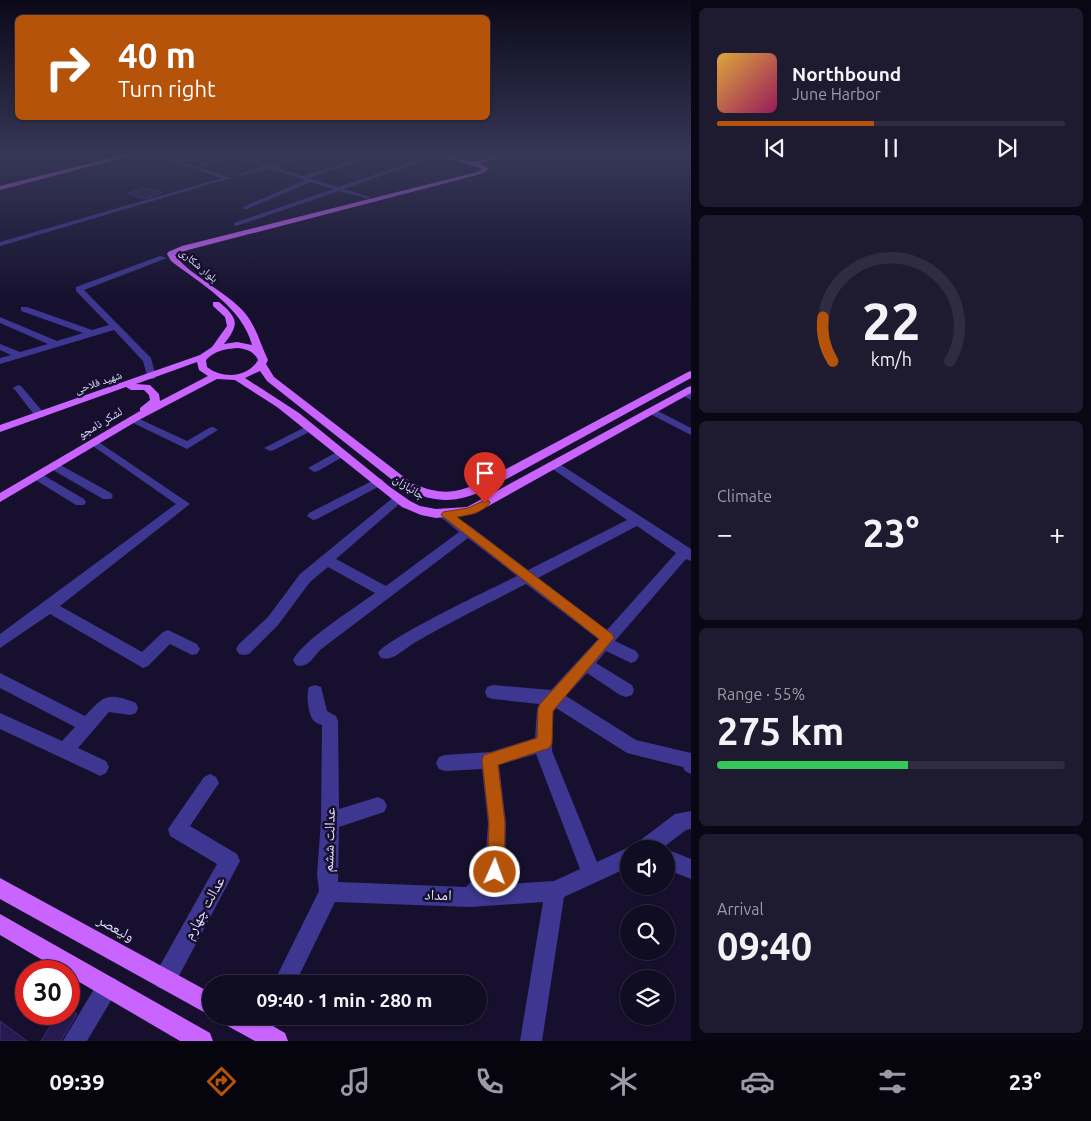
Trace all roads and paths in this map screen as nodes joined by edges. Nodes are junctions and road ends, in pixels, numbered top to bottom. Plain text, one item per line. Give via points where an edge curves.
1 (140, 204) edge
2 (257, 204) edge
3 (295, 204) edge
4 (299, 204) edge
5 (347, 204) edge
6 (355, 204) edge
7 (284, 221) junction
8 (271, 222) junction
9 (0, 244) edge
10 (162, 258) junction
11 (24, 309) dead end
12 (0, 320) edge
13 (116, 326) junction
14 (91, 333) junction
15 (56, 344) junction
16 (0, 347) edge
17 (215, 349) junction
18 (258, 351) junction
19 (19, 355) junction
20 (203, 357) junction
21 (0, 361) edge
22 (261, 364) junction
23 (691, 374) edge
24 (216, 376) junction
25 (151, 377) junction
26 (236, 377) junction
27 (123, 387) junction
28 (18, 388) dead end
29 (688, 393) edge
30 (294, 398) junction
31 (279, 404) junction
32 (652, 411) junction
33 (40, 415) junction
34 (133, 419) junction
35 (311, 427) junction
36 (0, 429) edge
37 (213, 430) dead end
38 (585, 432) junction
39 (691, 432) edge
40 (599, 440) junction
41 (94, 442) junction
42 (270, 448) dead end
43 (342, 452) junction
44 (555, 465) junction
45 (54, 466) junction
46 (314, 468) dead end
47 (38, 476) junction
48 (378, 482) junction
49 (107, 496) dead end
50 (0, 498) edge
51 (399, 499) junction
52 (80, 502) dead end
53 (446, 515) junction
54 (312, 516) dead end
55 (637, 520) junction
56 (469, 531) junction
57 (688, 554) edge
58 (327, 560) junction
59 (529, 577) junction
60 (385, 592) junction
61 (49, 607) junction
62 (606, 640) junction
63 (0, 642) edge
64 (192, 649) dead end
65 (244, 649) dead end
66 (386, 653) dead end
67 (631, 656) dead end
68 (301, 660) dead end
69 (585, 664) junction
70 (0, 680) edge
71 (626, 690) dead end
72 (314, 692) dead end
73 (493, 692) dead end
74 (555, 698) junction
75 (130, 708) dead end
76 (0, 722) edge
77 (87, 725) junction
78 (544, 747) junction
79 (65, 751) junction
80 (490, 760) junction
81 (445, 763) dead end
82 (691, 765) edge
83 (100, 767) dead end
84 (210, 784) dead end
85 (378, 806) dead end
86 (691, 820) edge
87 (330, 822) junction
88 (657, 840) edge
89 (620, 861) edge
90 (675, 863) edge
91 (691, 869) edge
92 (592, 874) junction
93 (0, 888) edge
94 (555, 891) junction
95 (329, 892) junction
96 (470, 896) junction
97 (0, 924) edge
98 (288, 975) edge
99 (165, 979) junction
100 (108, 987) junction
101 (202, 1000) edge
102 (256, 1025) edge
103 (269, 1030) edge
104 (74, 1041) edge
105 (202, 1041) edge
106 (531, 1041) edge

1 - 9 street
2 - 8 street via 242,210
3 - 4 street via 236,224
5 - 7 main road
6 - 7 main road, بلوار شکاری
7 - 8 main road
7 - 18 main road, بلوار شکاری via 171,254 241,313 254,335
8 - 10 main road via 181,245 163,253
10 - 13 street via 79,288
10 - 17 main road via 229,315 232,324 229,333
11 - 14 street
12 - 15 street
13 - 14 street
13 - 25 street via 148,360
14 - 15 street
15 - 19 street
16 - 19 street
17 - 18 main road via 237,345
17 - 20 main road, شهید فلاحی
18 - 22 main road via 262,357
19 - 21 street
20 - 24 main road via 202,368
20 - 25 main road, شهید فلاحی
22 - 26 main road via 253,372
22 - 30 main road, جانبازان via 270,380
23 - 38 main road, جانبازان
24 - 26 main road
24 - 34 main road, لشکر نامجو
25 - 27 main road, شهید فلاحی
26 - 31 main road, جانبازان
27 - 33 main road, شهید فلاحی
27 - 34 main road via 147,387 154,394 155,401
28 - 33 street
29 - 32 main road, جانبازان
30 - 31 main road
30 - 38 main road, جانبازان via 409,487 432,497 462,496
31 - 35 main road, جانبازان
32 - 39 street
32 - 40 main road, جانبازان
33 - 36 main road, شهید فلاحی
34 - 37 street via 187,446
34 - 41 main road, لشکر نامجو
35 - 42 street
35 - 43 main road, جانبازان
38 - 40 main road
40 - 44 main road, جانبازان
41 - 45 main road, لشکر نامجو
41 - 61 street via 184,504
43 - 46 street
43 - 48 main road, جانبازان
44 - 53 main road, جانبازان via 470,511
44 - 55 street
45 - 47 main road, لشکر نامجو
45 - 49 street
47 - 50 main road, لشکر نامجو
47 - 52 street
48 - 51 main road, جانبازان
48 - 54 street
51 - 53 main road, جانبازان via 424,512
51 - 58 street
53 - 56 street
55 - 57 street
55 - 59 street
56 - 59 street
56 - 60 street
57 - 62 street
58 - 60 street
58 - 65 street via 305,578 273,621
59 - 62 street
59 - 66 street
60 - 68 street
61 - 63 street
61 - 64 street via 143,661 168,636
62 - 67 street
62 - 69 street
69 - 71 street
69 - 74 street
70 - 77 street
72 - 87 street, عدالت ششم via 320,716 330,721
73 - 74 street
74 - 78 street via 545,709
74 - 82 street via 633,747 688,760
75 - 77 street via 106,704
76 - 79 street
77 - 79 street
78 - 80 street
78 - 92 street
79 - 83 street
80 - 81 street
80 - 96 street via 497,823 495,872
84 - 99 street, عدالت چهارم via 177,828 230,861
85 - 87 street
86 - 88 street via 682,821
87 - 95 street, عدالت ششم via 326,874
89 - 92 street, امداد
90 - 91 street
92 - 94 street, امداد
93 - 99 main road, ولیعصر
94 - 96 street, امداد
94 - 106 street
95 - 96 street, امداد
95 - 98 street
97 - 100 main road
99 - 101 main road, ولیعصر
100 - 104 street
100 - 105 main road
102 - 103 main road

